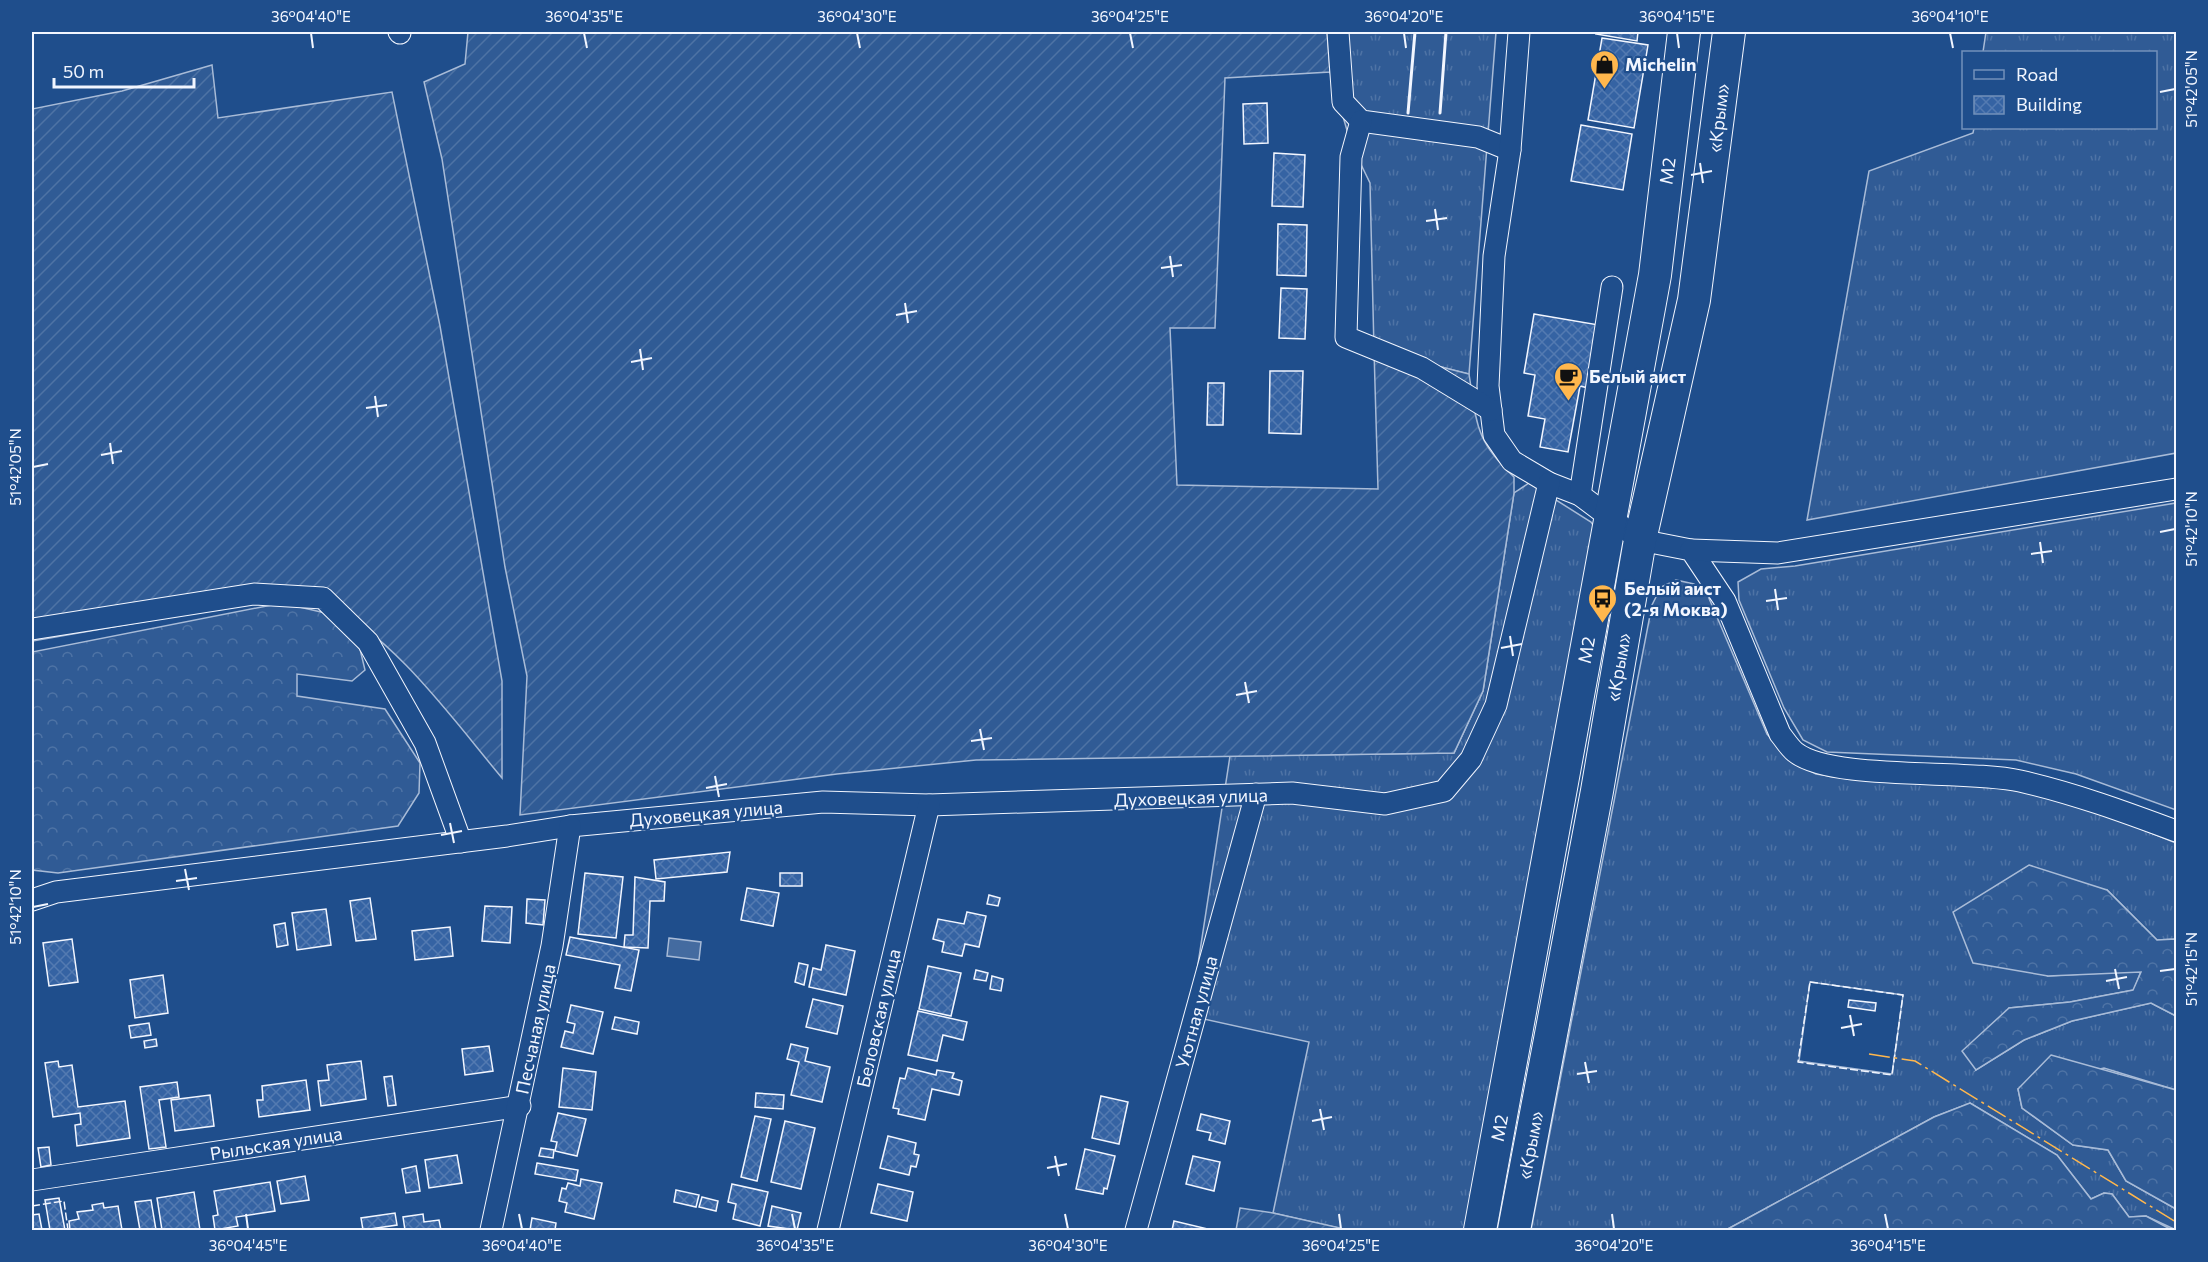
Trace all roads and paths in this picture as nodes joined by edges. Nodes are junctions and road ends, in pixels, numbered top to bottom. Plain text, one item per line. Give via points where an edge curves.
1 (1338, 32) edge
2 (1519, 32) edge
3 (1684, 32) edge
4 (1729, 32) edge
5 (1360, 121) junction
6 (1510, 150) junction
7 (1612, 287) dead end
8 (1491, 410) junction
9 (1549, 483) junction
10 (2176, 489) edge
11 (1580, 495) junction
12 (1610, 519) junction
13 (1640, 540) junction
14 (1692, 550) junction
15 (32, 629) edge
16 (1256, 794) junction
17 (929, 805) junction
18 (570, 826) junction
19 (2176, 831) edge
20 (461, 842) junction
21 (32, 900) edge
22 (519, 1106) junction
23 (32, 1180) edge
24 (491, 1230) edge
25 (828, 1230) edge
26 (1136, 1230) edge
27 (1480, 1230) edge
28 (1514, 1230) edge

1 - 5 street via 1343,102
2 - 6 street
3 - 12 highway, М2 via 1655,275
4 - 13 highway, «Крым» via 1694,300
5 - 6 street via 1478,137
5 - 8 street via 1351,157 1346,337 1422,368
6 - 8 street via 1494,256 1488,386
7 - 11 street
8 - 9 street via 1494,435 1512,461
9 - 11 street
9 - 16 street, Духовецкая улица via 1496,705 1471,759 1444,791 1385,804 1292,793
10 - 14 street via 1778,553
11 - 12 street
12 - 13 street
12 - 27 highway, М2
13 - 14 street
13 - 28 highway, «Крым»
14 - 19 street via 1725,601 1780,734 1795,752 1817,763 1859,769 1978,774 2019,780 2106,805
15 - 20 street via 254,594 323,598 368,642 425,743
16 - 17 street, Духовецкая улица
16 - 26 street, Уютная улица
17 - 18 street, Духовецкая улица via 823,802
17 - 25 street, Беловская улица
18 - 20 street, Духовецкая улица
18 - 22 street, Песчаная улица via 552,946
20 - 21 street, Духовецкая улица via 56,892
22 - 23 street, Рыльская улица
22 - 24 street, Песчаная улица

